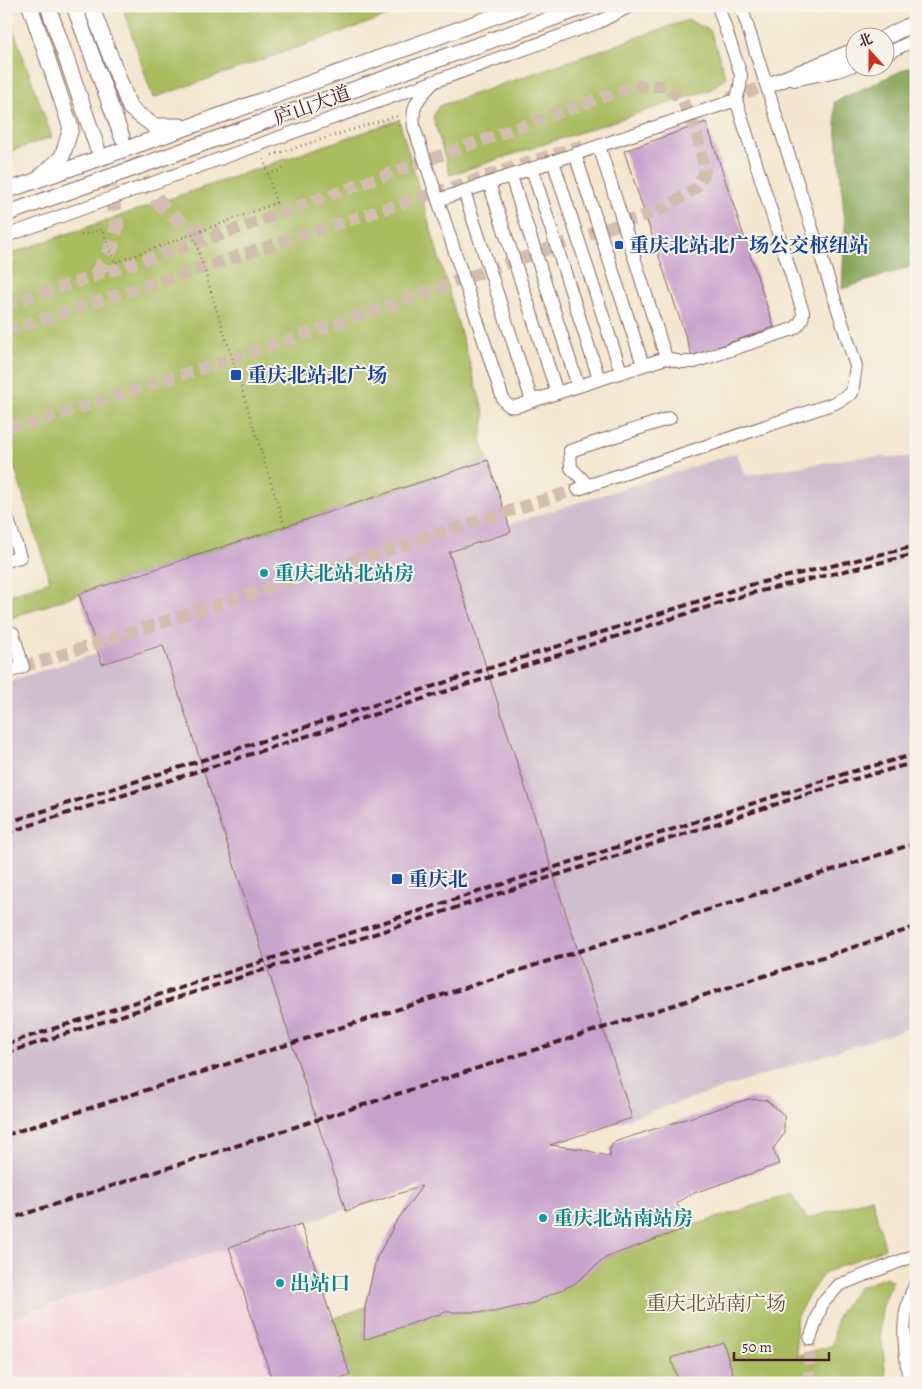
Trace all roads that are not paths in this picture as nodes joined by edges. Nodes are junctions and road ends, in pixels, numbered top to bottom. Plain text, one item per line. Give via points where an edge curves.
1 (30, 6) edge
2 (48, 6) edge
3 (74, 6) edge
4 (91, 6) edge
5 (523, 6) edge
6 (587, 6) edge
7 (630, 6) edge
8 (718, 6) edge
9 (741, 6) edge
10 (916, 22) edge
11 (894, 33) edge
12 (916, 39) edge
13 (894, 50) edge
14 (844, 55) edge
15 (844, 69) edge
16 (434, 82) junction
17 (770, 85) joint
18 (736, 100) junction
19 (194, 125) junction
20 (122, 137) tunnel mouth
21 (599, 146) junction
22 (97, 147) tunnel mouth
23 (575, 154) junction
24 (553, 162) junction
25 (532, 169) junction
26 (511, 176) junction
27 (35, 181) junction
28 (489, 183) junction
29 (6, 191) edge
30 (464, 191) junction
31 (438, 200) junction
32 (6, 214) edge
33 (6, 236) edge
34 (666, 358) junction
35 (643, 365) junction
36 (621, 372) junction
37 (599, 379) junction
38 (578, 386) junction
39 (557, 393) junction
40 (532, 401) junction
41 (670, 418) dead end
42 (6, 513) edge
43 (6, 561) edge
44 (6, 635) edge
45 (6, 673) edge
46 (916, 1255) edge
47 (916, 1283) edge
48 (810, 1339) tunnel mouth
49 (909, 1383) edge

1 - 27 main road via 71,128 62,157
2 - 22 main road
3 - 20 main road
4 - 19 main road via 130,108 154,126
5 - 19 main road, 庐山大道
6 - 32 main road, 庐山大道
7 - 16 street, 庐山大道 via 599,22
8 - 18 street via 741,74
9 - 41 street via 856,366 852,392 836,403 583,487 571,468 570,451
10 - 11 main road
12 - 13 street
14 - 17 main road
15 - 17 street
16 - 31 street via 418,98 413,116
16 - 33 street, 庐山大道
18 - 21 street
18 - 34 street via 803,317 792,329 694,362
19 - 27 main road, 庐山大道
21 - 23 street
21 - 34 street
23 - 24 street
23 - 35 street
24 - 25 street
24 - 36 street
25 - 26 street
25 - 37 street
26 - 28 street
26 - 38 street
27 - 29 main road, 庐山大道
28 - 30 street
28 - 39 street
30 - 31 street
30 - 40 street
31 - 40 street via 503,399 511,407
34 - 35 street
35 - 36 street
36 - 37 street
37 - 38 street
38 - 39 street
39 - 40 street
42 - 43 street via 20,557
44 - 45 street via 13,633 24,667
46 - 48 street via 839,1285 822,1304
47 - 49 street via 904,1319

